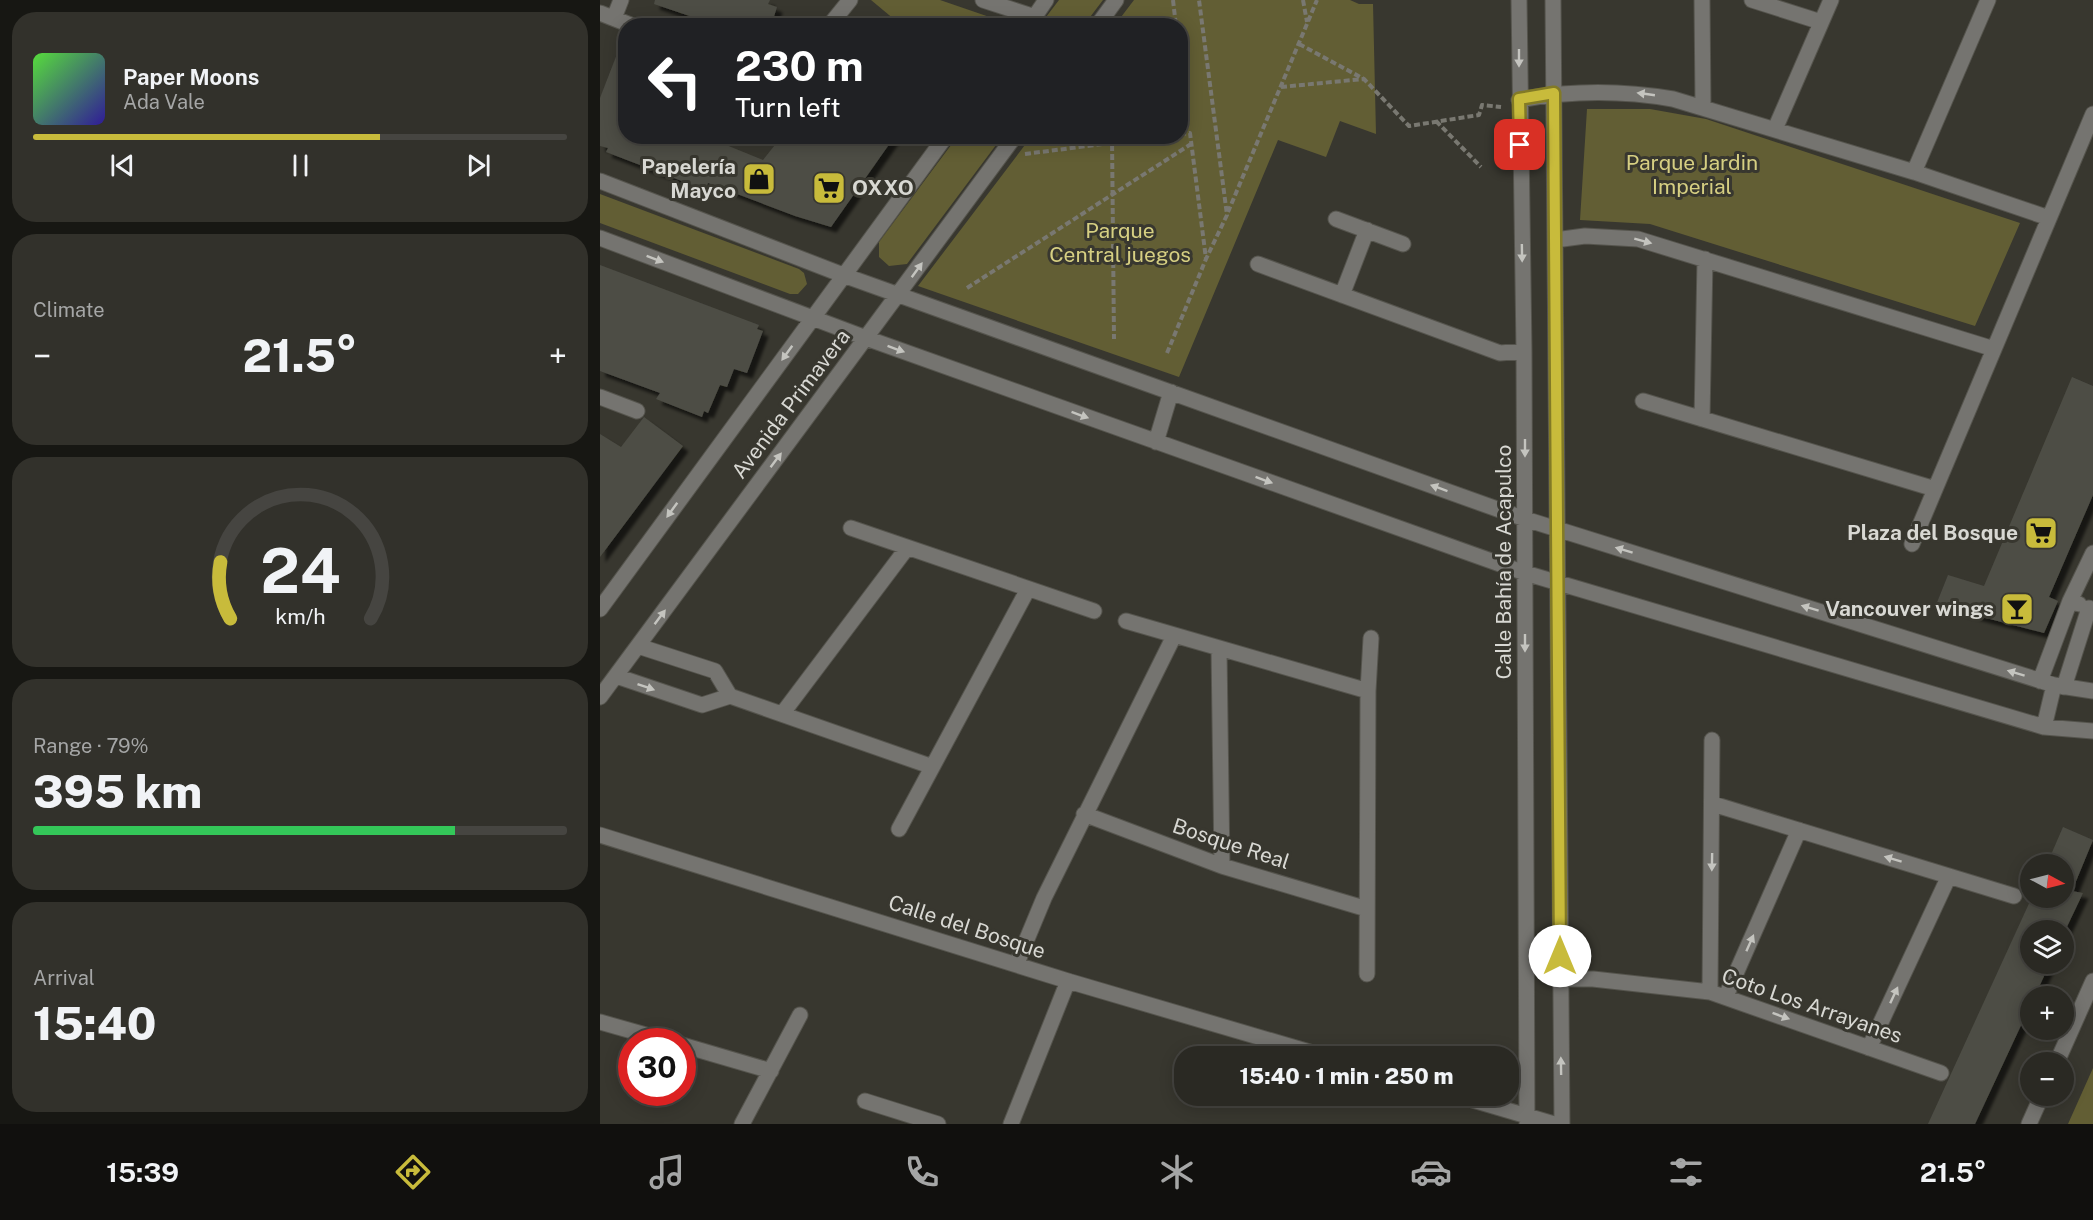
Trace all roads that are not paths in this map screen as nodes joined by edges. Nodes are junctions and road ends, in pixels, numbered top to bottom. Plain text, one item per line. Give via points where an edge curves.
1 (621, 0) edge
2 (849, 0) edge
3 (983, 0) edge
4 (1046, 0) edge
5 (1116, 0) edge
6 (1519, 0) edge
7 (1553, 0) edge
8 (1702, 0) edge
9 (1752, 0) edge
10 (1831, 0) edge
11 (1988, 0) edge
12 (607, 16) edge
13 (836, 18) edge
14 (1025, 18) edge
15 (1034, 18) edge
16 (1104, 18) edge
17 (1821, 22) junction
18 (1554, 93) junction
19 (1519, 99) junction
20 (1703, 106) junction
21 (2093, 114) edge
22 (1775, 129) junction
23 (940, 144) edge
24 (1018, 144) edge
25 (1914, 172) junction
26 (600, 181) edge
27 (2049, 218) junction
28 (1336, 219) dead end
29 (1367, 230) junction
30 (600, 238) edge
31 (1555, 240) junction
32 (1403, 244) dead end
33 (1705, 259) junction
34 (1258, 264) dead end
35 (843, 275) junction
36 (898, 295) junction
37 (1342, 295) junction
38 (811, 319) junction
39 (866, 338) junction
40 (1994, 349) junction
41 (1524, 351) junction
42 (1171, 392) junction
43 (600, 397) edge
44 (1643, 401) dead end
45 (637, 411) dead end
46 (1702, 418) junction
47 (1156, 442) junction
48 (1935, 489) junction
49 (1525, 519) junction
50 (851, 528) dead end
51 (1556, 529) junction
52 (1912, 544) dead end
53 (907, 548) junction
54 (2093, 553) edge
55 (1525, 573) junction
56 (1556, 583) junction
57 (1028, 589) junction
58 (2070, 601) junction
59 (600, 609) edge
60 (2091, 609) edge
61 (1094, 611) dead end
62 (1126, 621) dead end
63 (1174, 636) junction
64 (1371, 638) dead end
65 (639, 645) junction
66 (1219, 649) junction
67 (616, 676) junction
68 (2053, 684) junction
69 (1368, 691) junction
70 (2093, 691) edge
71 (730, 696) junction
72 (600, 697) edge
73 (782, 714) junction
74 (2044, 727) junction
75 (2093, 731) edge
76 (1712, 740) dead end
77 (930, 766) junction
78 (1713, 804) junction
79 (1084, 814) junction
80 (899, 829) dead end
81 (1799, 830) junction
82 (600, 835) edge
83 (1222, 866) junction
84 (1949, 876) junction
85 (2014, 896) dead end
86 (1367, 909) junction
87 (1017, 963) junction
88 (1367, 974) dead end
89 (1561, 979) junction
90 (1068, 981) junction
91 (2093, 981) edge
92 (1710, 992) junction
93 (1726, 996) junction
94 (801, 1015) dead end
95 (600, 1022) edge
96 (621, 1028) edge
97 (1289, 1046) edge
98 (1869, 1048) junction
99 (696, 1050) edge
100 (2061, 1052) edge
101 (771, 1071) junction
102 (1941, 1073) dead end
103 (865, 1101) dead end
104 (1487, 1106) edge
105 (2037, 1106) edge
106 (1527, 1120) edge
107 (928, 1123) edge
108 (742, 1124) edge
109 (1011, 1124) edge
110 (1554, 1124) edge
111 (1562, 1124) edge
112 (2029, 1124) edge

1 - 12 street
2 - 13 street
3 - 14 street
4 - 15 street
5 - 16 street
6 -> 19 street, Calle Bahía de Acapulco
7 - 18 street
8 - 20 street
9 - 17 street
10 - 17 street
11 - 25 street
17 - 22 street
18 - 19 street
20 -> 18 street via 1643,93
18 - 31 street
19 -> 41 street, Calle Bahía de Acapulco
20 - 22 street
21 - 27 street
22 - 25 street
23 - 35 street, Avenida Primavera
36 -> 24 street, Avenida Primavera
25 - 27 street
26 - 35 street
27 - 40 street
28 - 29 street
29 - 32 street
29 - 37 street
30 -> 38 street
31 -> 33 street via 1617,236
31 - 51 street
33 - 40 street
33 - 46 street
34 - 37 street
35 - 36 street
35 - 38 street, Avenida Primavera
36 - 39 street, Avenida Primavera
36 - 42 street
37 - 41 street via 1500,353
38 - 39 street
38 -> 59 street, Avenida Primavera
39 -> 47 street
65 -> 39 street, Avenida Primavera
40 - 48 street
41 -> 49 street, Calle Bahía de Acapulco
42 - 47 street
49 -> 42 street
43 - 45 street
44 - 46 street
46 - 48 street
47 -> 55 street
48 - 52 street
49 - 51 street
49 - 55 street, Calle Bahía de Acapulco
50 - 53 street
51 - 56 street
68 -> 51 street
53 - 57 street
53 - 73 street
54 - 58 street
55 - 56 street
55 -> 106 street, Calle Bahía de Acapulco
56 - 74 street
56 - 89 street
57 - 61 street
57 - 77 street
58 - 60 street
58 - 68 street
60 - 68 street
62 - 63 street
63 - 66 street
63 - 79 street
64 - 69 street
65 - 67 street, Avenida Primavera
65 - 71 street via 715,671
66 - 69 street
66 - 83 street
67 -> 71 street via 702,705
67 - 72 street, Avenida Primavera
68 - 70 street
68 - 74 street
69 - 86 street
71 - 73 street
73 - 77 street
74 - 75 street
76 - 78 street
77 - 80 street
78 - 81 street
78 -> 92 street
79 - 83 street, Bosque Real
79 - 87 street
84 -> 81 street
93 -> 81 street
82 - 87 street, Calle del Bosque
83 - 86 street, Bosque Real
84 - 85 street
98 -> 84 street
86 - 88 street
87 - 90 street, Calle del Bosque
89 - 92 street, Coto Los Arrayanes
111 -> 89 street
90 - 97 street, Calle del Bosque
90 - 109 street
91 - 100 street
92 - 93 street, Coto Los Arrayanes
93 -> 98 street, Coto Los Arrayanes
94 - 101 street
95 - 96 street
98 - 102 street, Coto Los Arrayanes
99 - 101 street
101 - 108 street
103 - 107 street
104 - 106 street
105 - 112 street
106 - 110 street

